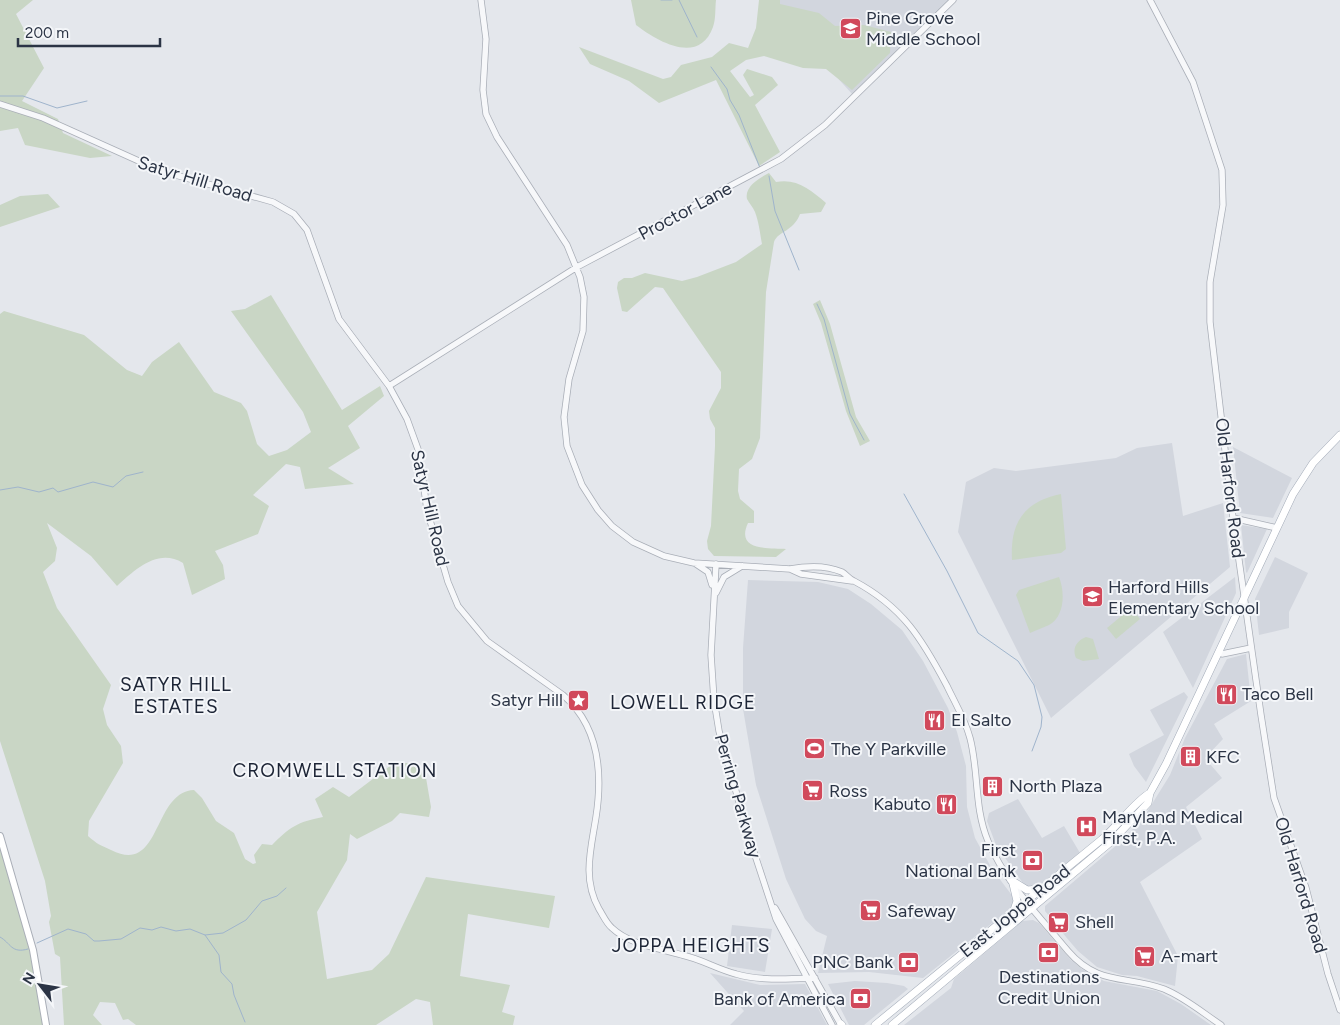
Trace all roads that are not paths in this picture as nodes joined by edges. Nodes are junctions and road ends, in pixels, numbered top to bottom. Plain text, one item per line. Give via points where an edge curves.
1 (480, 0) edge
2 (953, 0) edge
3 (1150, 0) edge
4 (0, 104) edge
5 (578, 267) junction
6 (389, 386) junction
7 (1340, 435) edge
8 (1233, 518) junction
9 (1277, 528) junction
10 (694, 563) junction
11 (716, 564) junction
12 (743, 566) junction
13 (1244, 598) junction
14 (714, 599) junction
15 (1251, 648) junction
16 (1219, 652) junction
17 (1150, 793) junction
18 (0, 836) edge
19 (1012, 882) junction
20 (1041, 889) junction
21 (1027, 901) junction
22 (774, 906) junction
23 (1032, 907) junction
24 (1013, 913) junction
25 (815, 978) junction
26 (807, 979) junction
27 (1340, 1010) edge
28 (46, 1025) edge
29 (832, 1025) edge
30 (841, 1025) edge
31 (874, 1025) edge
32 (892, 1025) edge
33 (1221, 1025) edge

1 - 5 street via 486,39 483,90 486,114 493,131
2 - 5 street, Proctor Lane via 825,125 781,160
3 - 8 street, Old Harford Road via 1193,82 1222,170 1223,214 1209,305
4 - 6 street, Satyr Hill Road via 43,118 161,171 273,202 288,210 301,221 311,239 341,324
5 - 6 street, Proctor Lane
5 - 10 street via 584,297 584,320 567,387 564,417 573,466 592,502 620,533 664,556
6 - 26 street, Satyr Hill Road via 416,442 426,504 458,606 492,645 569,700 591,732 599,785 588,872 596,904 608,924 638,942 734,974
7 - 9 main road, East Joppa Road via 1307,472
8 - 9 street
8 - 13 street, Old Harford Road
9 - 13 main road, East Joppa Road
10 - 11 street
10 - 14 street via 710,575
11 - 12 street
11 - 14 street, Perring Parkway
12 - 14 street via 724,577
12 - 19 street via 790,569 805,566 842,572 883,599 912,626 958,706 968,730 982,824 996,858
13 - 15 street, Old Harford Road
13 - 16 main road, East Joppa Road
14 - 22 street, Perring Parkway via 712,674 719,731 750,841
15 - 16 street
15 - 27 street, Old Harford Road via 1274,798 1306,888
16 - 17 main road, East Joppa Road
17 - 20 main road, East Joppa Road via 1142,797 1112,830
17 - 23 main road, East Joppa Road via 1148,803 1129,826
18 - 28 main road via 33,950
19 - 20 main road via 1027,890
19 - 21 street
19 - 24 main road via 1017,901
20 - 21 main road, East Joppa Road
21 - 23 street
21 - 24 main road, East Joppa Road
22 - 25 street, Perring Parkway
22 - 26 street, Perring Parkway via 782,931
23 - 32 main road, East Joppa Road
23 - 33 street via 1072,955 1097,974 1163,989
24 - 31 main road, East Joppa Road
25 - 26 street, Satyr Hill Road
25 - 30 street, Perring Parkway
26 - 29 street, Perring Parkway

